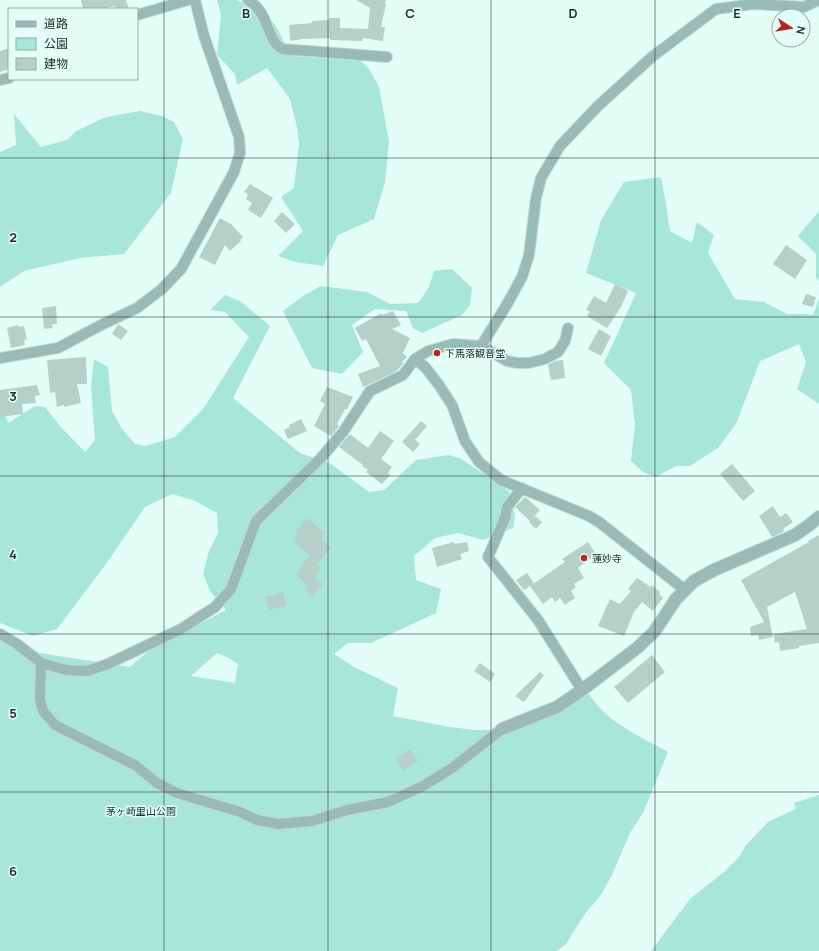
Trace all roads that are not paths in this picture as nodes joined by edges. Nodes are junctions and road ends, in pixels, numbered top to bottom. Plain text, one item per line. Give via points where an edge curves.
1 (188, 0) edge
2 (195, 0) edge
3 (248, 0) edge
4 (819, 0) edge
5 (138, 15) edge
6 (387, 57) dead end
7 (568, 328) dead end
8 (481, 346) junction
9 (0, 358) edge
10 (415, 359) junction
11 (522, 488) junction
12 (819, 517) edge
13 (685, 590) junction
14 (0, 634) edge
15 (41, 663) junction
16 (582, 690) junction
17 (502, 729) joint

1 - 5 street
2 - 9 street via 204,36 239,137 240,153 234,172 181,269 162,290 137,308 58,348
3 - 6 street via 262,12 276,45 282,49
4 - 8 street via 804,7 754,4 716,9 653,56 598,106 560,146 541,178 529,255 522,277
7 - 8 street via 565,341 558,352 529,363 507,361
8 - 10 street via 453,344 428,351
10 - 11 street via 439,385 452,405 465,441 479,462 501,480
10 - 15 street via 403,375 370,391 343,432 321,458 256,521 231,589 215,607 181,629 108,664 87,671 66,670
11 - 13 street via 599,522
11 - 16 street via 507,507 505,518 488,557 538,620
12 - 13 street via 795,535 694,580
13 - 16 street via 654,632
14 - 15 street
15 - 17 street via 42,711 56,725 135,765 157,783 177,793 240,812 257,820 278,824 312,821 347,810 388,802 423,786 452,768
16 - 17 street via 557,707

